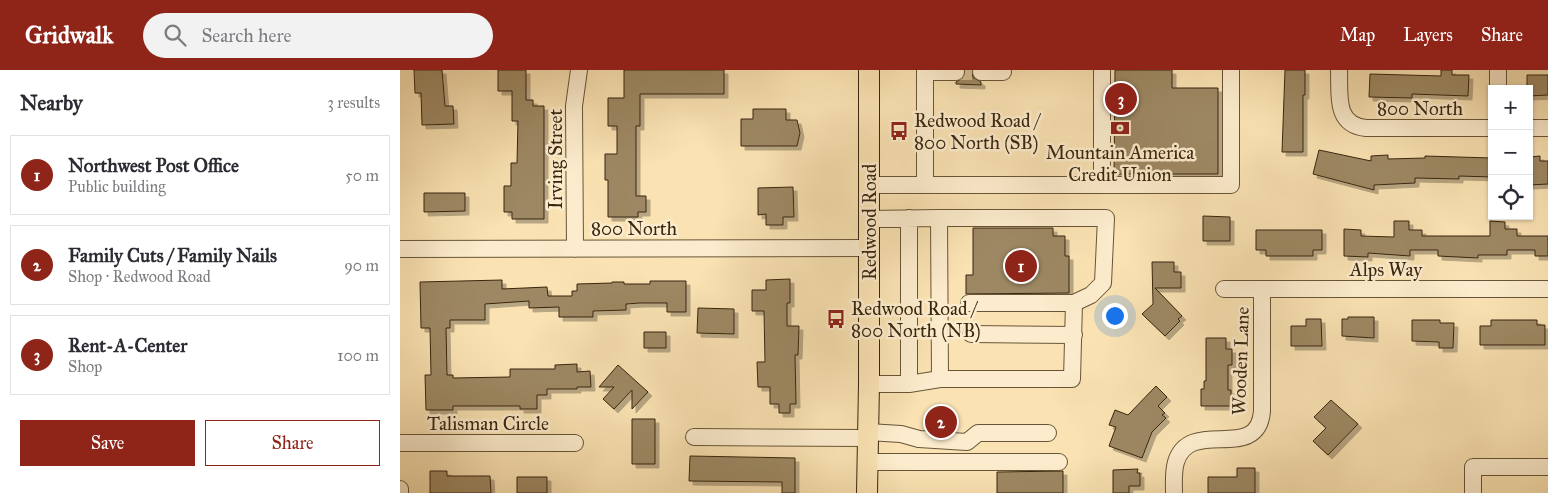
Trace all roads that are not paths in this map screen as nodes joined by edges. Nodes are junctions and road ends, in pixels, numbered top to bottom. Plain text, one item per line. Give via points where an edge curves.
1 (579, 70) edge
2 (869, 70) edge
3 (1102, 70) edge
4 (1231, 70) edge
5 (1340, 70) edge
6 (1498, 70) edge
7 (925, 71) edge
8 (956, 72) dead end
9 (981, 72) dead end
10 (1003, 75) edge
11 (1498, 85) edge
12 (1488, 128) edge
13 (1533, 128) edge
14 (1548, 128) edge
15 (925, 184) junction
16 (869, 185) junction
17 (1102, 185) junction
18 (909, 218) junction
19 (939, 218) junction
20 (869, 219) junction
21 (575, 248) junction
22 (869, 248) junction
23 (400, 249) edge
24 (1548, 288) edge
25 (1224, 289) dead end
26 (1262, 289) junction
27 (969, 303) dead end
28 (1074, 303) junction
29 (971, 334) dead end
30 (1074, 335) junction
31 (940, 379) junction
32 (869, 384) junction
33 (909, 384) junction
34 (1048, 433) dead end
35 (694, 437) dead end
36 (400, 443) edge
37 (575, 443) dead end
38 (868, 444) junction
39 (1059, 462) dead end
40 (1548, 467) edge
41 (400, 489) edge
42 (400, 493) edge
43 (867, 493) edge
44 (1174, 493) edge
45 (1473, 493) edge

1 - 21 street, Irving Street via 574,106
2 - 16 main road, Redwood Road
3 - 17 street
4 - 17 street via 1231,185
5 - 12 street, 800 North via 1341,109 1354,126
6 - 11 street
7 - 8 street
7 - 15 street
9 - 10 street
13 - 14 street
15 - 16 street
15 - 17 street
16 - 20 main road, Redwood Road
18 - 19 street
18 - 20 street
18 - 33 street
19 - 28 street via 1106,218 1103,283 1092,295
19 - 31 street
20 - 22 main road, Redwood Road
21 - 22 street, 800 North
21 - 23 street, 800 North
22 - 32 main road, Redwood Road
24 - 26 street, Alps Way
25 - 26 street, Alps Way
26 - 44 street, Wooden Lane via 1262,411 1259,425 1242,438 1197,440 1184,449 1176,463
27 - 28 street
28 - 30 street
29 - 30 street
30 - 31 street via 1072,379
31 - 33 street
32 - 33 street
32 - 38 main road, Redwood Road
34 - 38 street via 978,433 967,442 919,439 900,434
35 - 38 street
36 - 37 street, Talisman Circle
38 - 39 street
38 - 43 main road, Redwood Road
40 - 45 street via 1473,466
41 - 42 street

